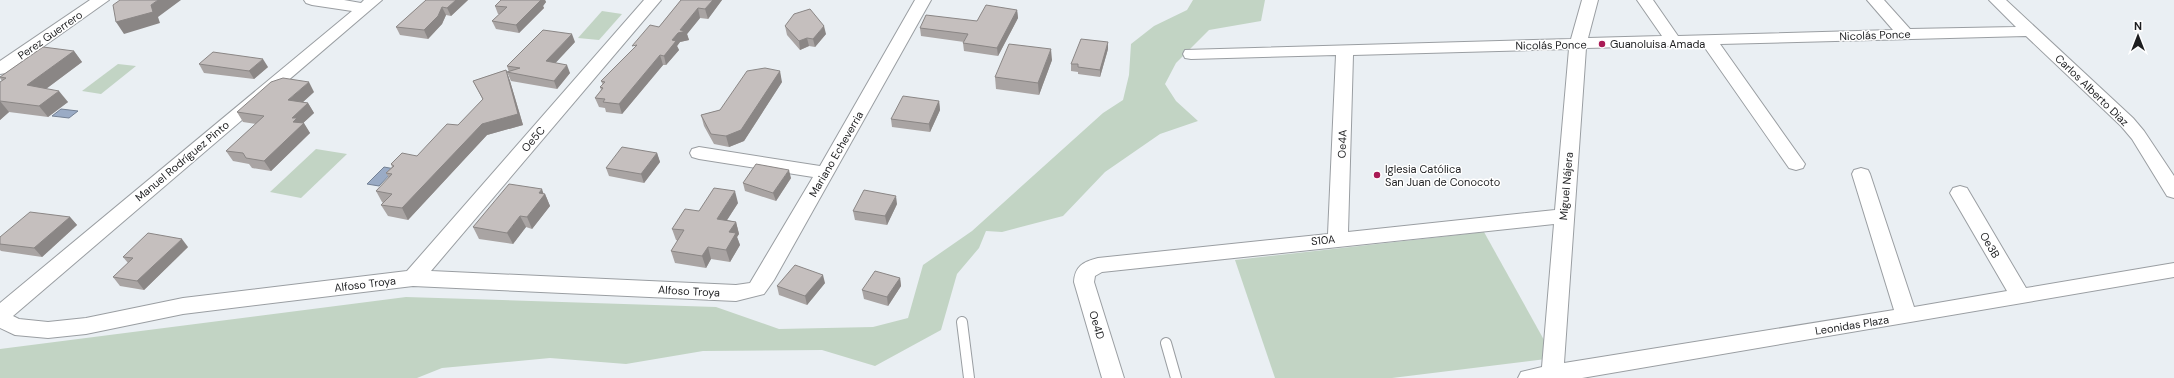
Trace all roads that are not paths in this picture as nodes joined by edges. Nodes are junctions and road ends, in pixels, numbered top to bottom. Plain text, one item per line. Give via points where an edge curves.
1 (101, 0) edge
2 (312, 0) edge
3 (653, 0) edge
4 (923, 0) edge
5 (1590, 0) edge
6 (1645, 0) edge
7 (1874, 0) edge
8 (1996, 0) edge
9 (369, 4) edge
10 (2031, 31) junction
11 (1905, 34) junction
12 (1673, 41) junction
13 (1710, 41) junction
14 (1578, 44) junction
15 (1345, 50) junction
16 (1191, 54) dead end
17 (0, 69) edge
18 (699, 153) dead end
19 (1796, 164) dead end
20 (825, 173) junction
21 (1861, 174) dead end
22 (2174, 191) edge
23 (1960, 193) dead end
24 (1564, 216) junction
25 (1338, 238) junction
26 (2174, 270) edge
27 (1085, 272) joint
28 (413, 278) junction
29 (736, 293) joint
30 (2021, 297) junction
31 (0, 316) edge
32 (1906, 316) junction
33 (962, 322) dead end
34 (1166, 344) dead end
35 (1552, 374) junction
36 (969, 378) edge
37 (1113, 378) edge
38 (1176, 378) edge
39 (1529, 378) edge

1 - 17 street, Perez Guerrero
2 - 9 street
3 - 28 street, Oe5C
4 - 20 street, Mariano Echeverria
5 - 14 street, Miguel Nájera
6 - 12 street
7 - 11 street
8 - 10 street, Carlos Alberto Diaz
9 - 31 street, Manuel Rodríguez Pinto
10 - 11 street, Nicolás Ponce
10 - 22 street, Carlos Alberto Diaz via 2133,128
11 - 13 street, Nicolás Ponce
12 - 13 street, Nicolás Ponce
12 - 14 street, Nicolás Ponce
13 - 19 street
14 - 15 street, Nicolás Ponce
14 - 24 street, Miguel Nájera
15 - 16 street, Nicolás Ponce
15 - 25 street, Oe4A
18 - 20 street
20 - 29 street, Mariano Echeverria via 757,289
21 - 32 street
23 - 30 street, Oe3B
24 - 25 street, S10A
24 - 35 street, Miguel Nájera
25 - 27 street, S10A via 1098,265
26 - 30 street, Leonidas Plaza
27 - 37 street, Oe4D via 1084,282
28 - 29 street, Alfoso Troya
28 - 31 street, Alfoso Troya via 183,306 86,326 48,330 15,327
30 - 32 street, Leonidas Plaza
32 - 35 street, Leonidas Plaza
33 - 36 lane
34 - 38 lane
35 - 39 street, Leonidas Plaza

